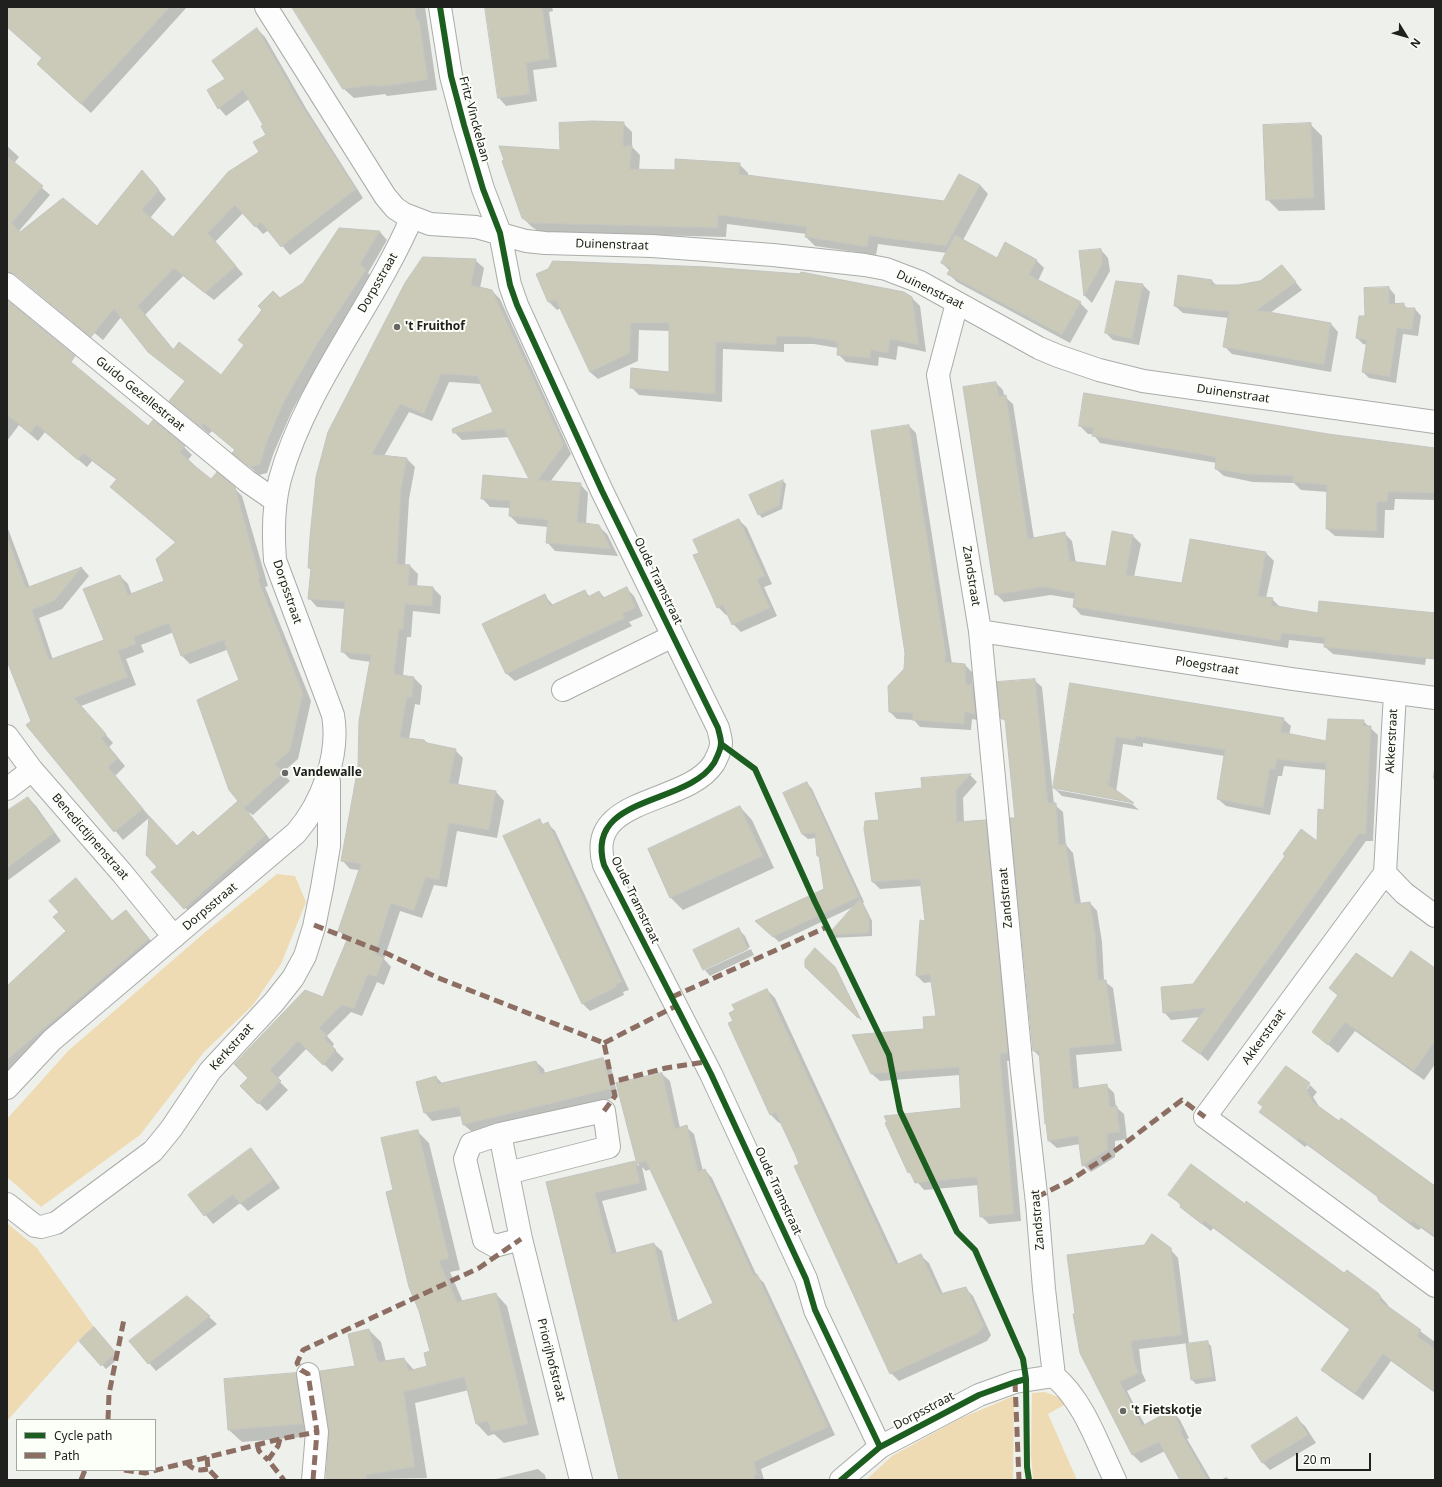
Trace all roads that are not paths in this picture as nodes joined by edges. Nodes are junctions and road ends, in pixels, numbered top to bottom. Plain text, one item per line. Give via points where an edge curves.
1 (266, 7) edge
2 (440, 7) edge
3 (412, 217) junction
4 (500, 233) junction
5 (7, 284) edge
6 (957, 303) junction
7 (1435, 422) edge
8 (276, 501) junction
9 (980, 631) junction
10 (673, 636) junction
11 (563, 690) dead end
12 (1395, 693) junction
13 (1435, 698) edge
14 (7, 736) edge
15 (329, 766) junction
16 (32, 770) junction
17 (7, 789) edge
18 (1384, 873) junction
19 (1435, 916) edge
20 (174, 937) junction
21 (7, 1088) edge
22 (500, 1134) junction
23 (508, 1173) junction
24 (7, 1204) edge
25 (522, 1239) junction
26 (1435, 1286) edge
27 (308, 1374) dead end
28 (1054, 1376) junction
29 (880, 1447) junction
30 (313, 1480) edge
31 (581, 1480) edge
32 (841, 1480) edge
33 (1116, 1480) edge

1 - 3 street via 373,179 395,208
2 - 4 street, Fritz Vinckelaan via 451,76 464,126 482,189
3 - 4 street, Duinenstraat via 430,224 476,227
3 - 8 street, Dorpsstraat via 388,268 319,386 294,440 280,480
4 - 6 street, Duinenstraat via 526,241 545,243 652,246 799,257 865,265 901,274
4 - 10 street, Oude Tramstraat via 510,285 517,305 602,491
5 - 8 street, Guido Gezellestraat via 235,471
6 - 7 street, Duinenstraat via 1039,348 1078,364 1121,376
6 - 9 street, Zandstraat via 938,376
8 - 15 street, Dorpsstraat via 273,533 275,560 333,715 334,735
9 - 12 street, Ploegstraat
9 - 28 street, Zandstraat
10 - 11 street, Oude Tramstraat
10 - 29 street, Oude Tramstraat via 718,728 721,744 718,756 710,770 695,781 619,814 604,832 600,852 604,865 711,1074 806,1279 815,1310
12 - 13 street, Ploegstraat
12 - 18 street, Akkerstraat
14 - 16 street, Benedictijnenstraat
15 - 20 street, Dorpsstraat via 318,800 308,820
15 - 24 street, Kerkstraat via 329,846 314,927 305,956 293,978 210,1071 153,1151 56,1223 48,1226 35,1226
16 - 17 street
16 - 20 street, Benedictijnenstraat
18 - 19 street via 1404,893
18 - 26 street, Akkerstraat via 1205,1117
20 - 21 street, Dorpsstraat via 52,1040
22 - 23 street, Priorijhofstraat
22 - 23 street via 604,1111 610,1147
22 - 25 street via 471,1144 465,1159 484,1240 495,1246
23 - 25 street, Priorijhofstraat
25 - 31 street, Priorijhofstraat
27 - 30 street via 317,1432
28 - 29 street, Dorpsstraat via 1015,1382 979,1395
28 - 33 street via 1075,1399
29 - 32 street, Dorpsstraat

